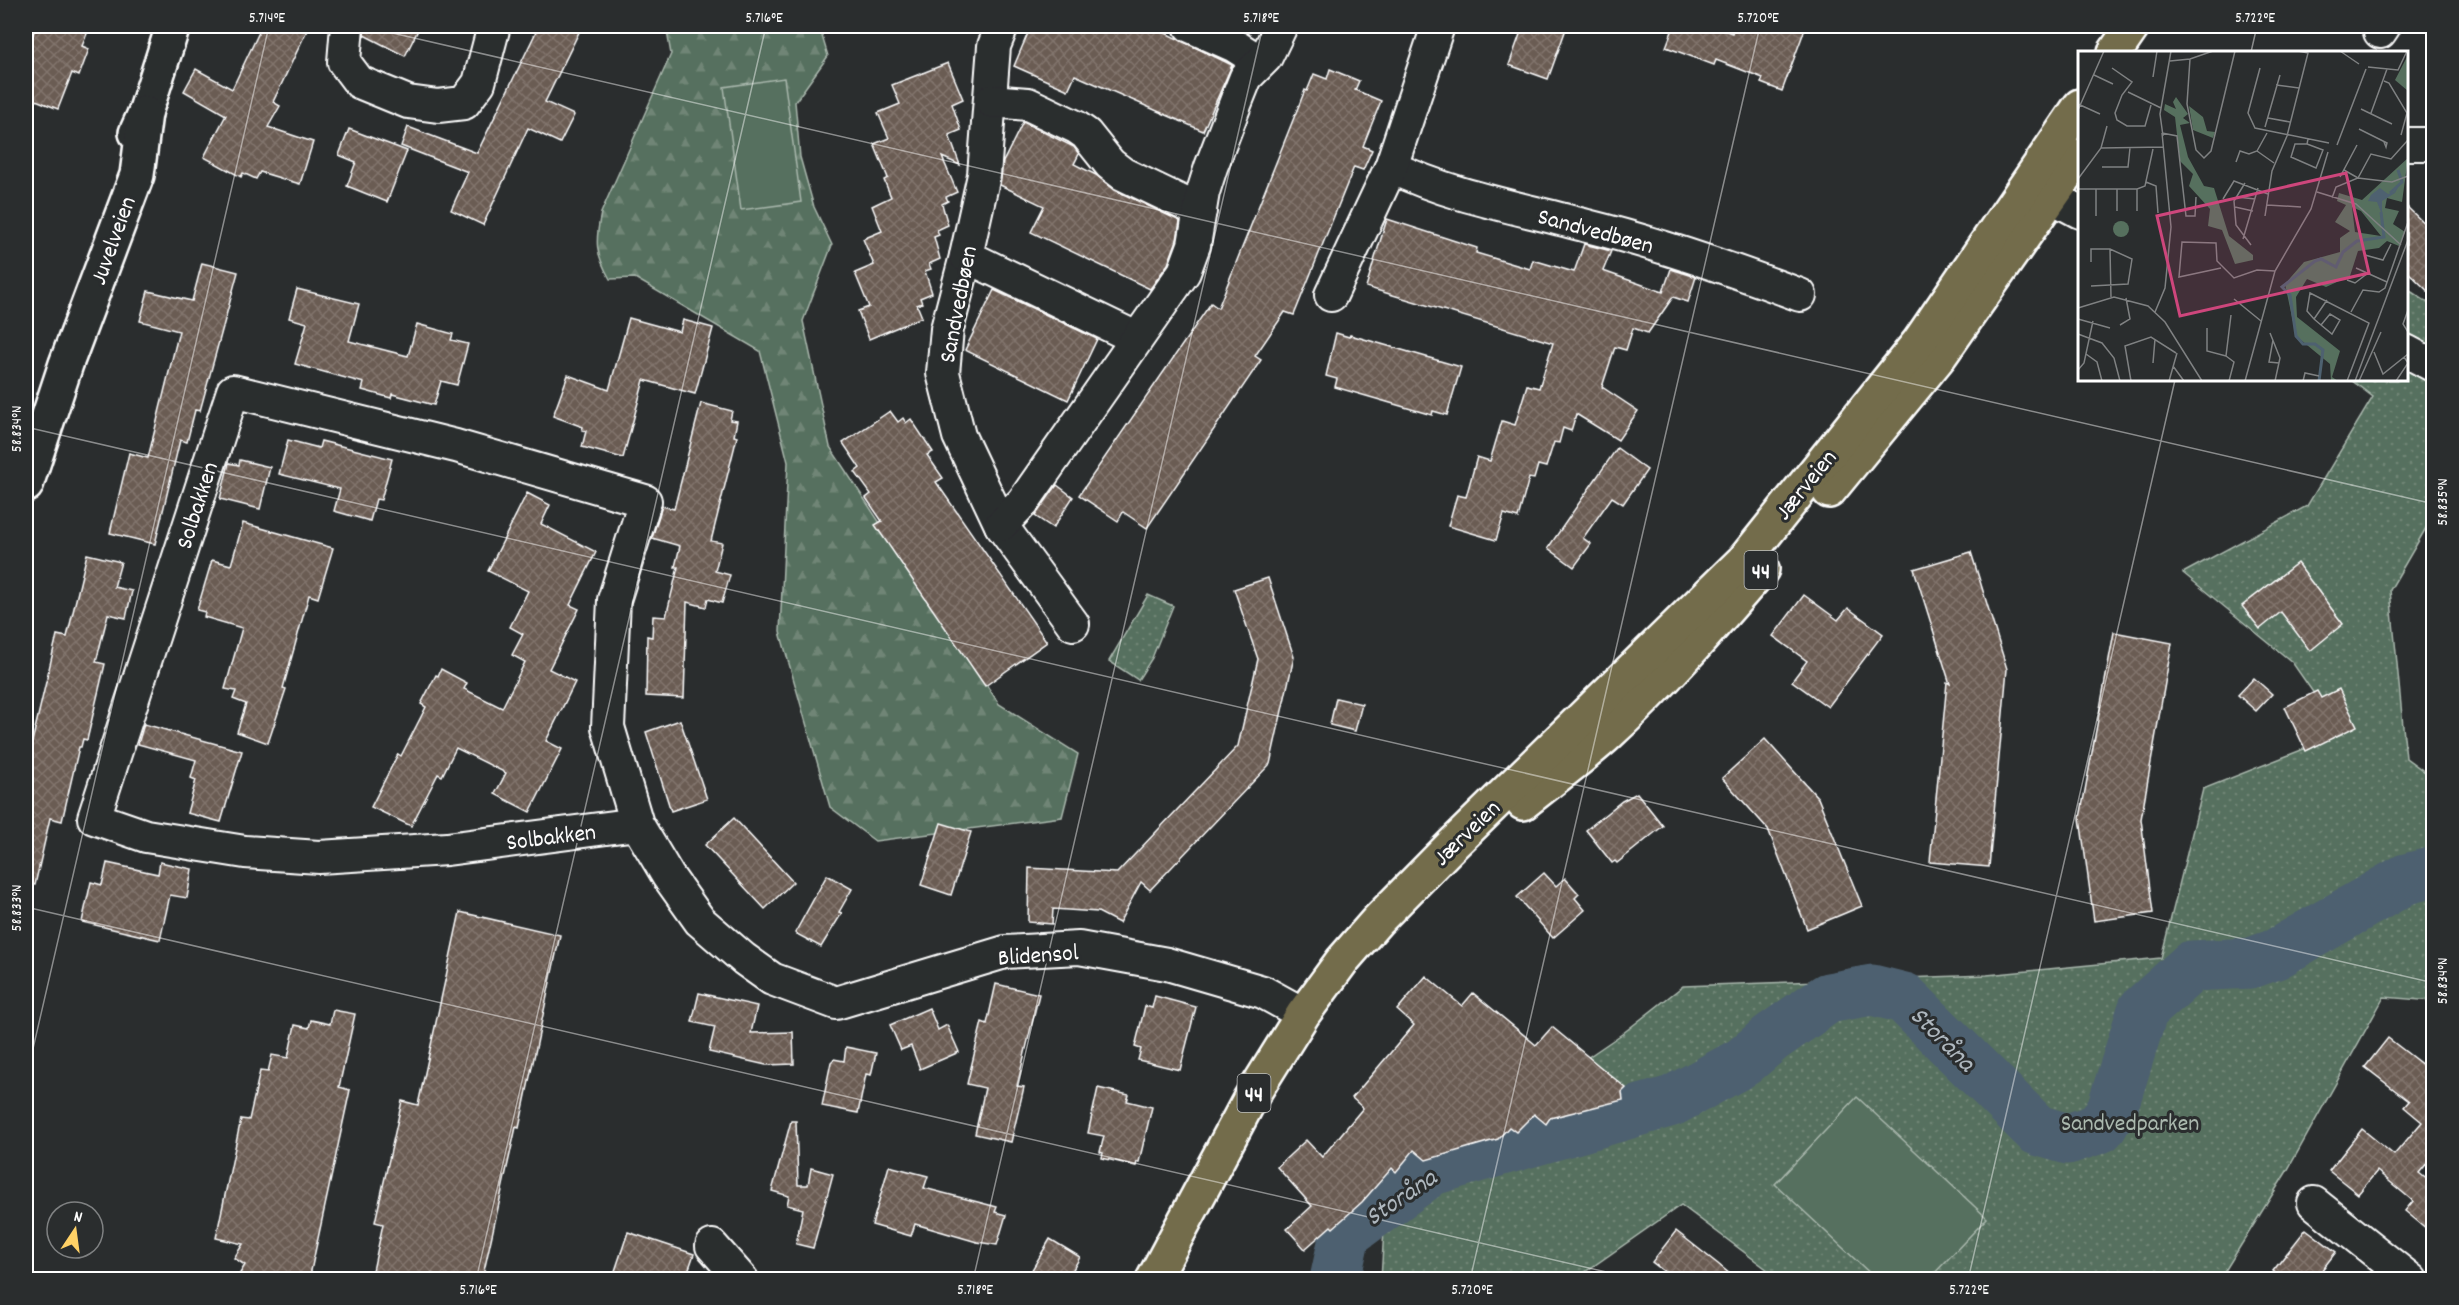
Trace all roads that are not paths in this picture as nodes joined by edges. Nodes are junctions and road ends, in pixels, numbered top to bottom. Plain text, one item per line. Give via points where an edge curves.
1 (173, 26) edge
2 (347, 26) edge
3 (494, 26) edge
4 (1002, 26) edge
5 (1190, 26) edge
6 (1281, 26) edge
7 (2133, 26) edge
8 (2154, 26) edge
9 (1430, 30) edge
10 (2116, 51) edge
11 (2142, 51) edge
12 (1260, 62) junction
13 (991, 101) junction
14 (2078, 112) edge
15 (2408, 144) edge
16 (2433, 144) edge
17 (2070, 160) edge
18 (1391, 167) junction
19 (2050, 196) junction
20 (1200, 211) junction
21 (2078, 211) edge
22 (966, 256) junction
23 (1331, 295) dead end
24 (1800, 295) dead end
25 (1136, 338) junction
26 (2408, 352) edge
27 (2433, 366) edge
28 (26, 485) edge
29 (1001, 525) junction
30 (1073, 624) dead end
31 (637, 824) junction
32 (1377, 921) junction
33 (744, 959) joint
34 (1302, 1014) junction
35 (2314, 1203) dead end
36 (712, 1246) dead end
37 (742, 1280) edge
38 (1153, 1280) edge
39 (2411, 1280) edge

1 - 28 street, Juvelveien via 145,113 137,175 66,364
2 - 3 street via 344,62 359,82 408,102 438,106 464,103 479,83
4 - 13 street, Sandvedbøen via 994,46
5 - 12 street
6 - 12 street
7 - 10 main road
8 - 11 main road
9 - 18 street
12 - 20 street via 1242,85 1211,167
13 - 20 street via 1028,104 1076,126 1123,174
13 - 22 street, Sandvedbøen via 984,175
14 - 17 main road, Jærveien / 44
15 - 16 street
17 - 19 main road, Jærveien / 44
17 - 32 main road, Jærveien / 44 via 1744,559
18 - 23 street
18 - 24 street, Sandvedbøen via 1420,181 1619,235
19 - 21 street
19 - 32 main road, Jærveien / 44 via 1939,357 1699,642 1604,738
20 - 25 street via 1184,272
22 - 25 street
22 - 29 street, Sandvedbøen via 947,329 943,373 959,436
25 - 29 street via 1023,502
26 - 27 street
29 - 30 street, Sandvedbøen
31 - 31 street, Solbakken via 447,849 318,857 245,852 146,836 94,818 233,391 456,446 645,501 614,600 608,727
31 - 33 street, Solbakken via 700,921
32 - 34 main road, Jærveien / 44
33 - 34 street, Blidensol via 772,979 836,1003 1005,952 1079,948 1167,964 1263,992
34 - 38 main road, Jærveien / 44 via 1250,1099
35 - 39 street
36 - 37 street

